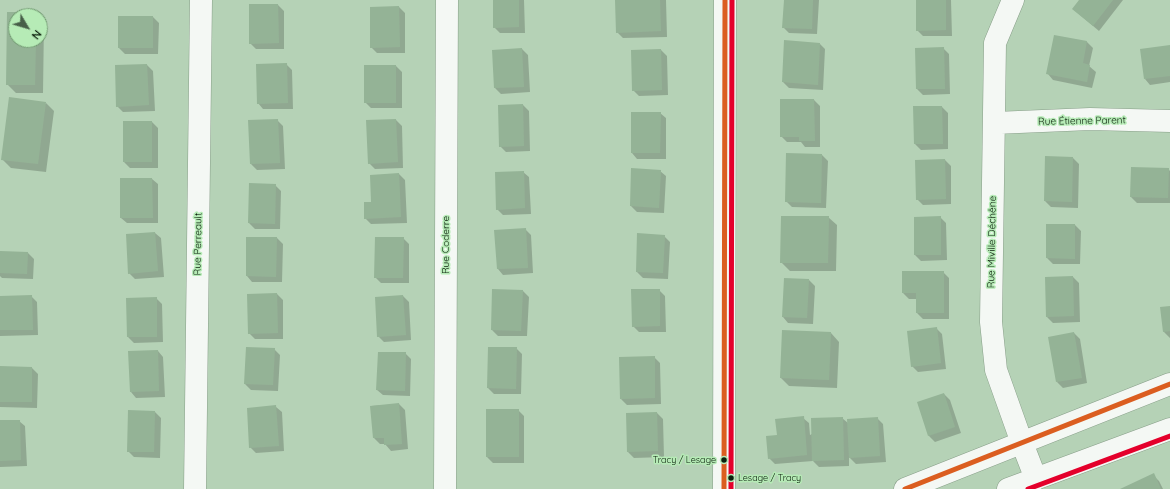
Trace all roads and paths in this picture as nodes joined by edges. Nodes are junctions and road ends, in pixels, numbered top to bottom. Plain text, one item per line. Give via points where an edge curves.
1 (201, 0) edge
2 (447, 0) edge
3 (726, 0) edge
4 (1013, 0) edge
5 (1170, 121) edge
6 (994, 123) junction
7 (1170, 384) edge
8 (1170, 429) edge
9 (1022, 443) junction
10 (1036, 479) junction
11 (196, 489) edge
12 (445, 489) edge
13 (724, 489) edge
14 (905, 489) edge
15 (1008, 489) edge

1 - 11 street, Rue Perreault
2 - 12 street, Rue Coderre
3 - 13 street
4 - 6 street, Rue Miville Déchêne via 995,43
5 - 6 street, Rue Étienne Parent
6 - 9 street, Rue Miville Déchêne via 991,322 996,370
7 - 9 street
8 - 10 street
9 - 10 street, Rue Miville Déchêne
9 - 14 street
10 - 15 street

